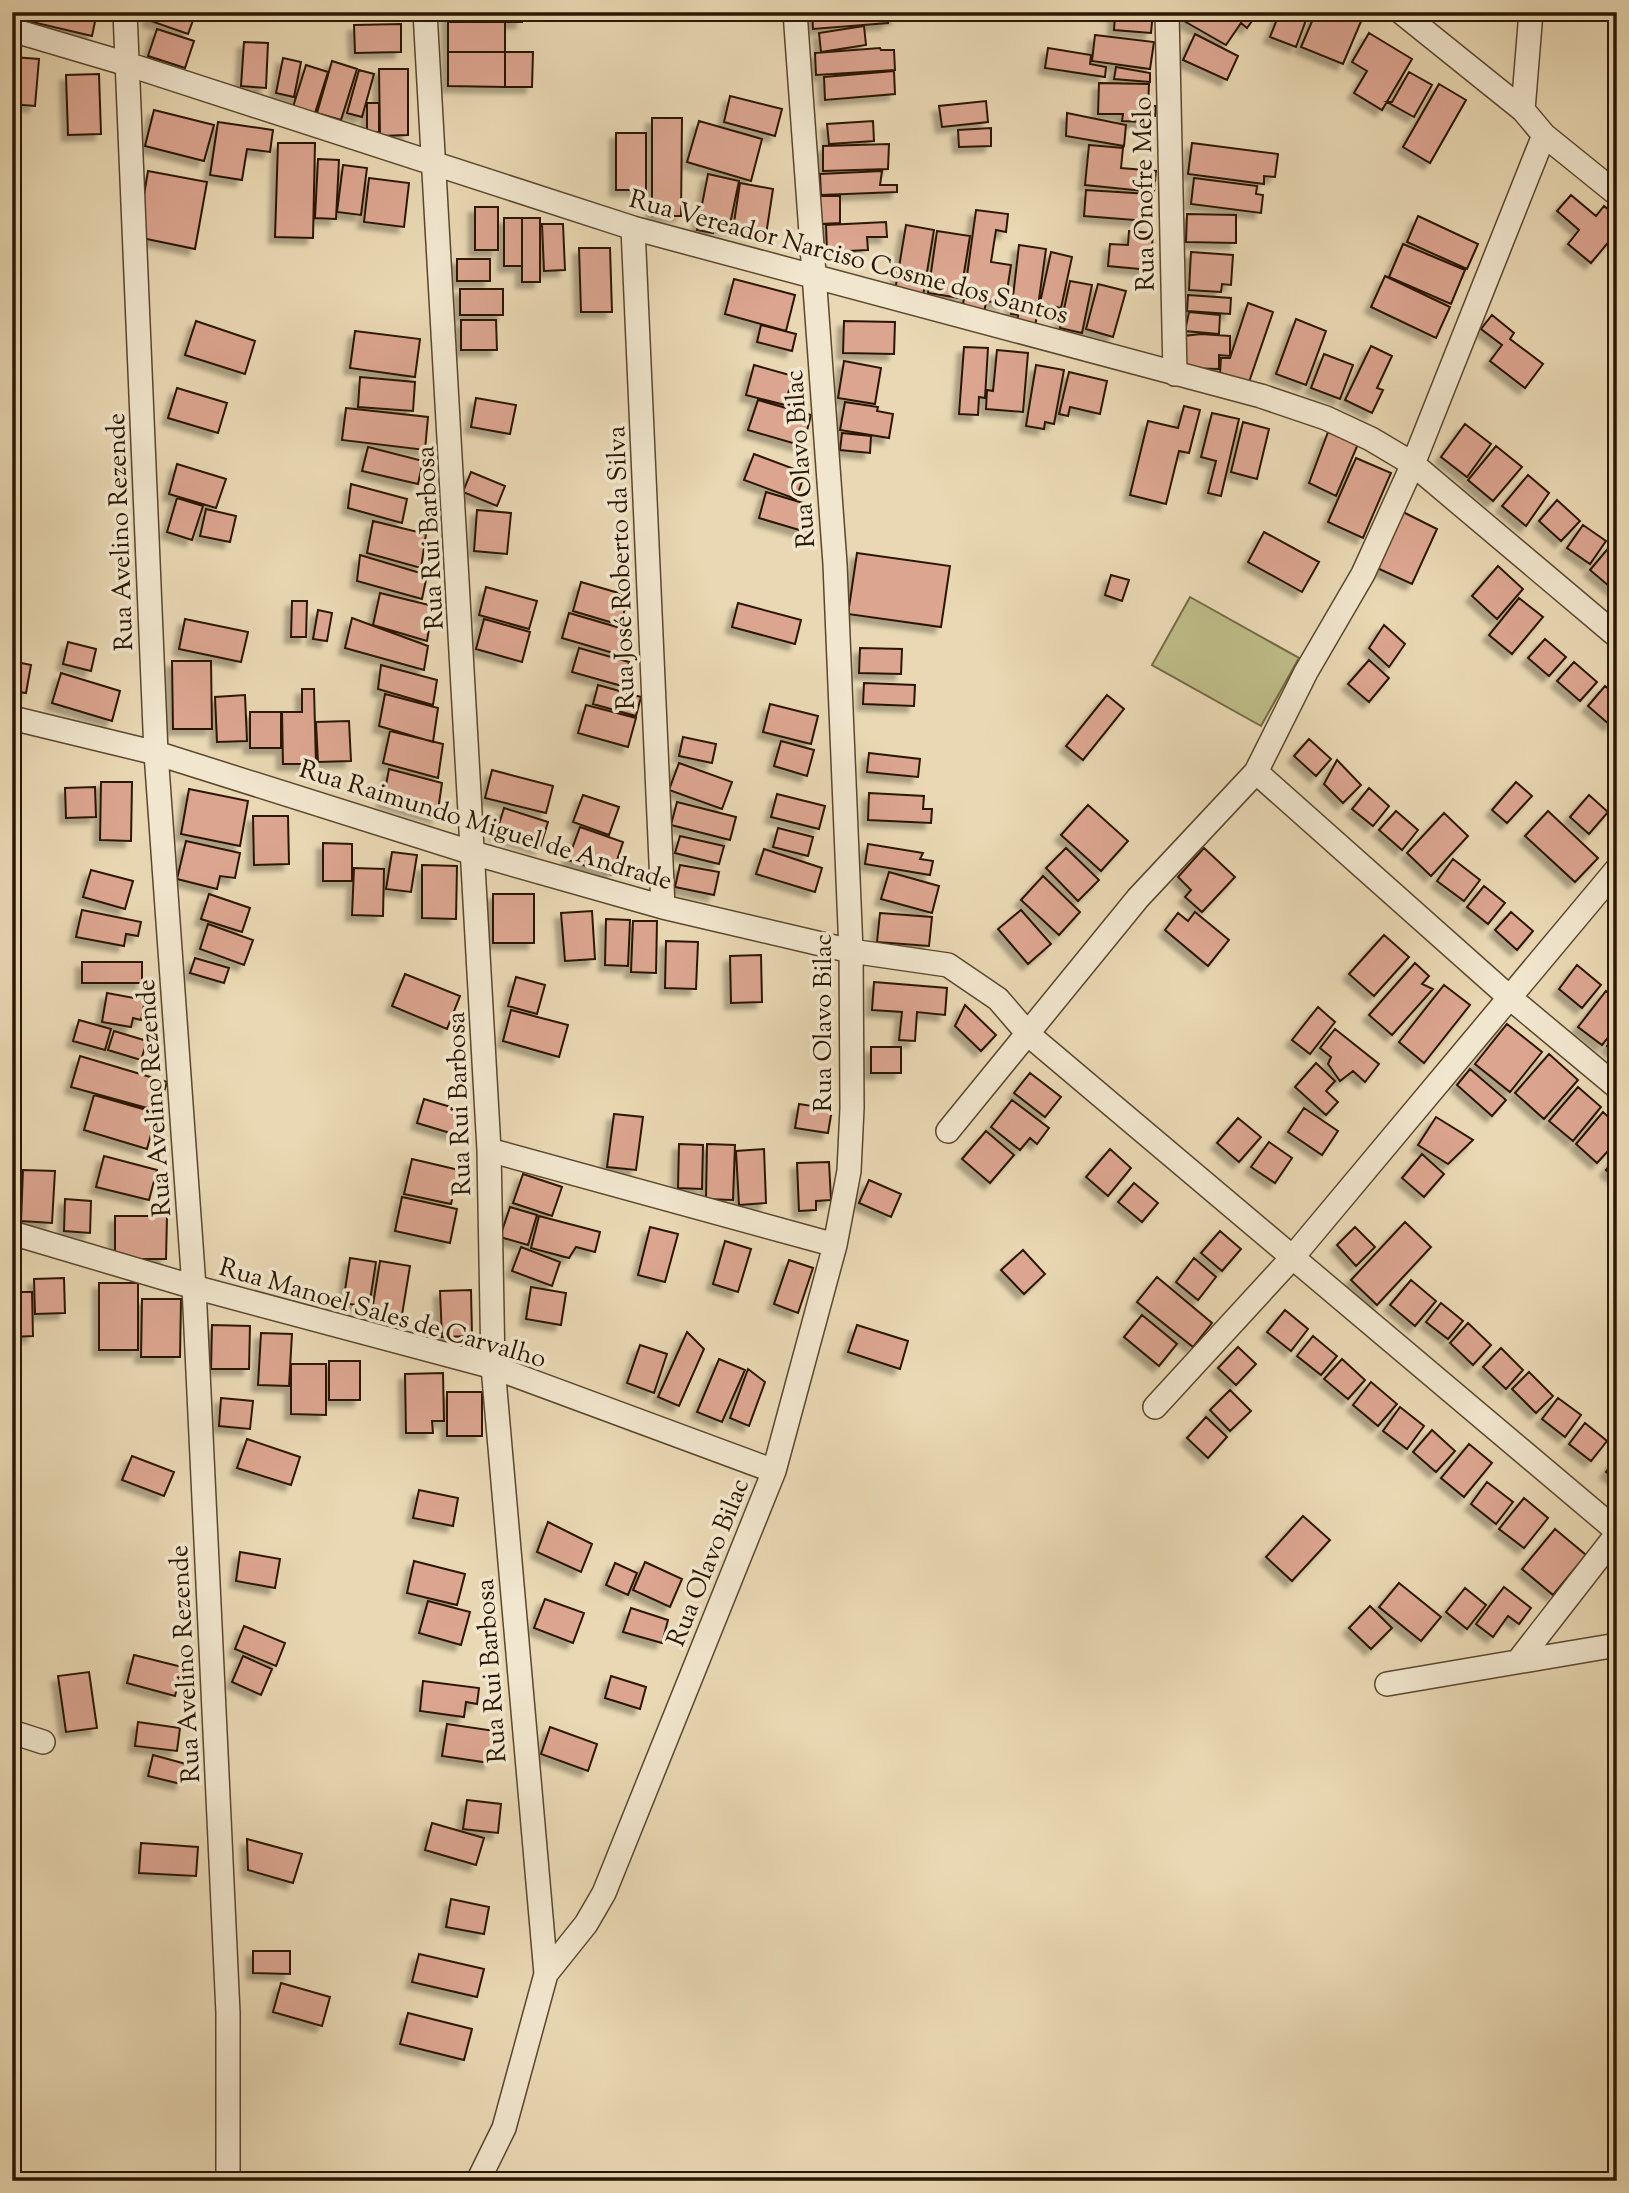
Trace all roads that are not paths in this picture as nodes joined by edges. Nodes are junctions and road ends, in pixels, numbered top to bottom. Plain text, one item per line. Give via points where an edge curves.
1 (125, 12) edge
2 (425, 12) edge
3 (796, 12) edge
4 (1167, 12) edge
5 (1401, 12) edge
6 (1531, 12) edge
7 (12, 30) edge
8 (127, 64) junction
9 (1523, 110) junction
10 (1544, 135) junction
11 (434, 162) junction
12 (1617, 194) edge
13 (634, 228) junction
14 (813, 278) junction
15 (1175, 373) junction
16 (1413, 464) junction
17 (1617, 636) edge
18 (12, 718) edge
19 (156, 753) junction
20 (1256, 772) junction
21 (473, 853) junction
22 (1617, 869) edge
23 (663, 907) junction
24 (851, 951) junction
25 (1510, 997) junction
26 (1029, 1035) junction
27 (1617, 1087) edge
28 (948, 1131) dead end
29 (489, 1150) junction
30 (12, 1234) edge
31 (835, 1245) junction
32 (1291, 1259) junction
33 (194, 1287) junction
34 (493, 1367) junction
35 (1154, 1408) dead end
36 (774, 1471) junction
37 (1617, 1533) edge
38 (1617, 1645) edge
39 (1519, 1660) junction
40 (1387, 1684) dead end
41 (12, 1732) edge
42 (43, 1742) dead end
43 (546, 1974) junction
44 (228, 2181) edge
45 (478, 2181) edge

1 - 8 street, Rua Avelino Rezende
2 - 11 street, Rua Rui Barbosa
3 - 14 street, Rua Olavo Bilac
4 - 15 street, Rua Onofre Melo
5 - 9 street
6 - 9 street
7 - 8 street, Rua Vereador Narciso Cosme dos Santos
8 - 11 street, Rua Vereador Narciso Cosme dos Santos
8 - 19 street, Rua Avelino Rezende
9 - 10 street
10 - 12 street
10 - 16 street
11 - 13 street, Rua Vereador Narciso Cosme dos Santos
11 - 21 street, Rua Rui Barbosa
13 - 14 street, Rua Vereador Narciso Cosme dos Santos
13 - 23 street, Rua José Roberto da Silva
14 - 15 street, Rua Vereador Narciso Cosme dos Santos
14 - 24 street, Rua Olavo Bilac via 835,564
15 - 16 street, Rua Vereador Narciso Cosme dos Santos via 1326,418
16 - 17 street, Rua Vereador Narciso Cosme dos Santos
16 - 20 street via 1363,574 1306,672
18 - 19 street, Rua Raimundo Miguel de Andrade
19 - 21 street, Rua Raimundo Miguel de Andrade
19 - 33 street, Rua Avelino Rezende
20 - 25 street
20 - 26 street via 1138,898
21 - 23 street, Rua Raimundo Miguel de Andrade
21 - 29 street, Rua Rui Barbosa
22 - 25 street
23 - 24 street, Rua Raimundo Miguel de Andrade
24 - 26 street, Rua Raimundo Miguel de Andrade via 948,965 998,999
24 - 31 street, Rua Olavo Bilac via 849,1158
25 - 27 street
25 - 32 street
26 - 28 street
26 - 32 street
29 - 31 street
29 - 34 street, Rua Rui Barbosa
30 - 33 street, Rua Manoel Sales de Carvalho
31 - 36 street, Rua Olavo Bilac
32 - 35 street
32 - 37 street
33 - 34 street, Rua Manoel Sales de Carvalho
33 - 44 street, Rua Avelino Rezende via 228,2013
34 - 36 street, Rua Manoel Sales de Carvalho
34 - 43 street, Rua Rui Barbosa
36 - 43 street, Rua Olavo Bilac via 604,1893
37 - 39 street
38 - 39 street
39 - 40 street
41 - 42 street
43 - 45 street, Rua Rui Barbosa via 504,2128

